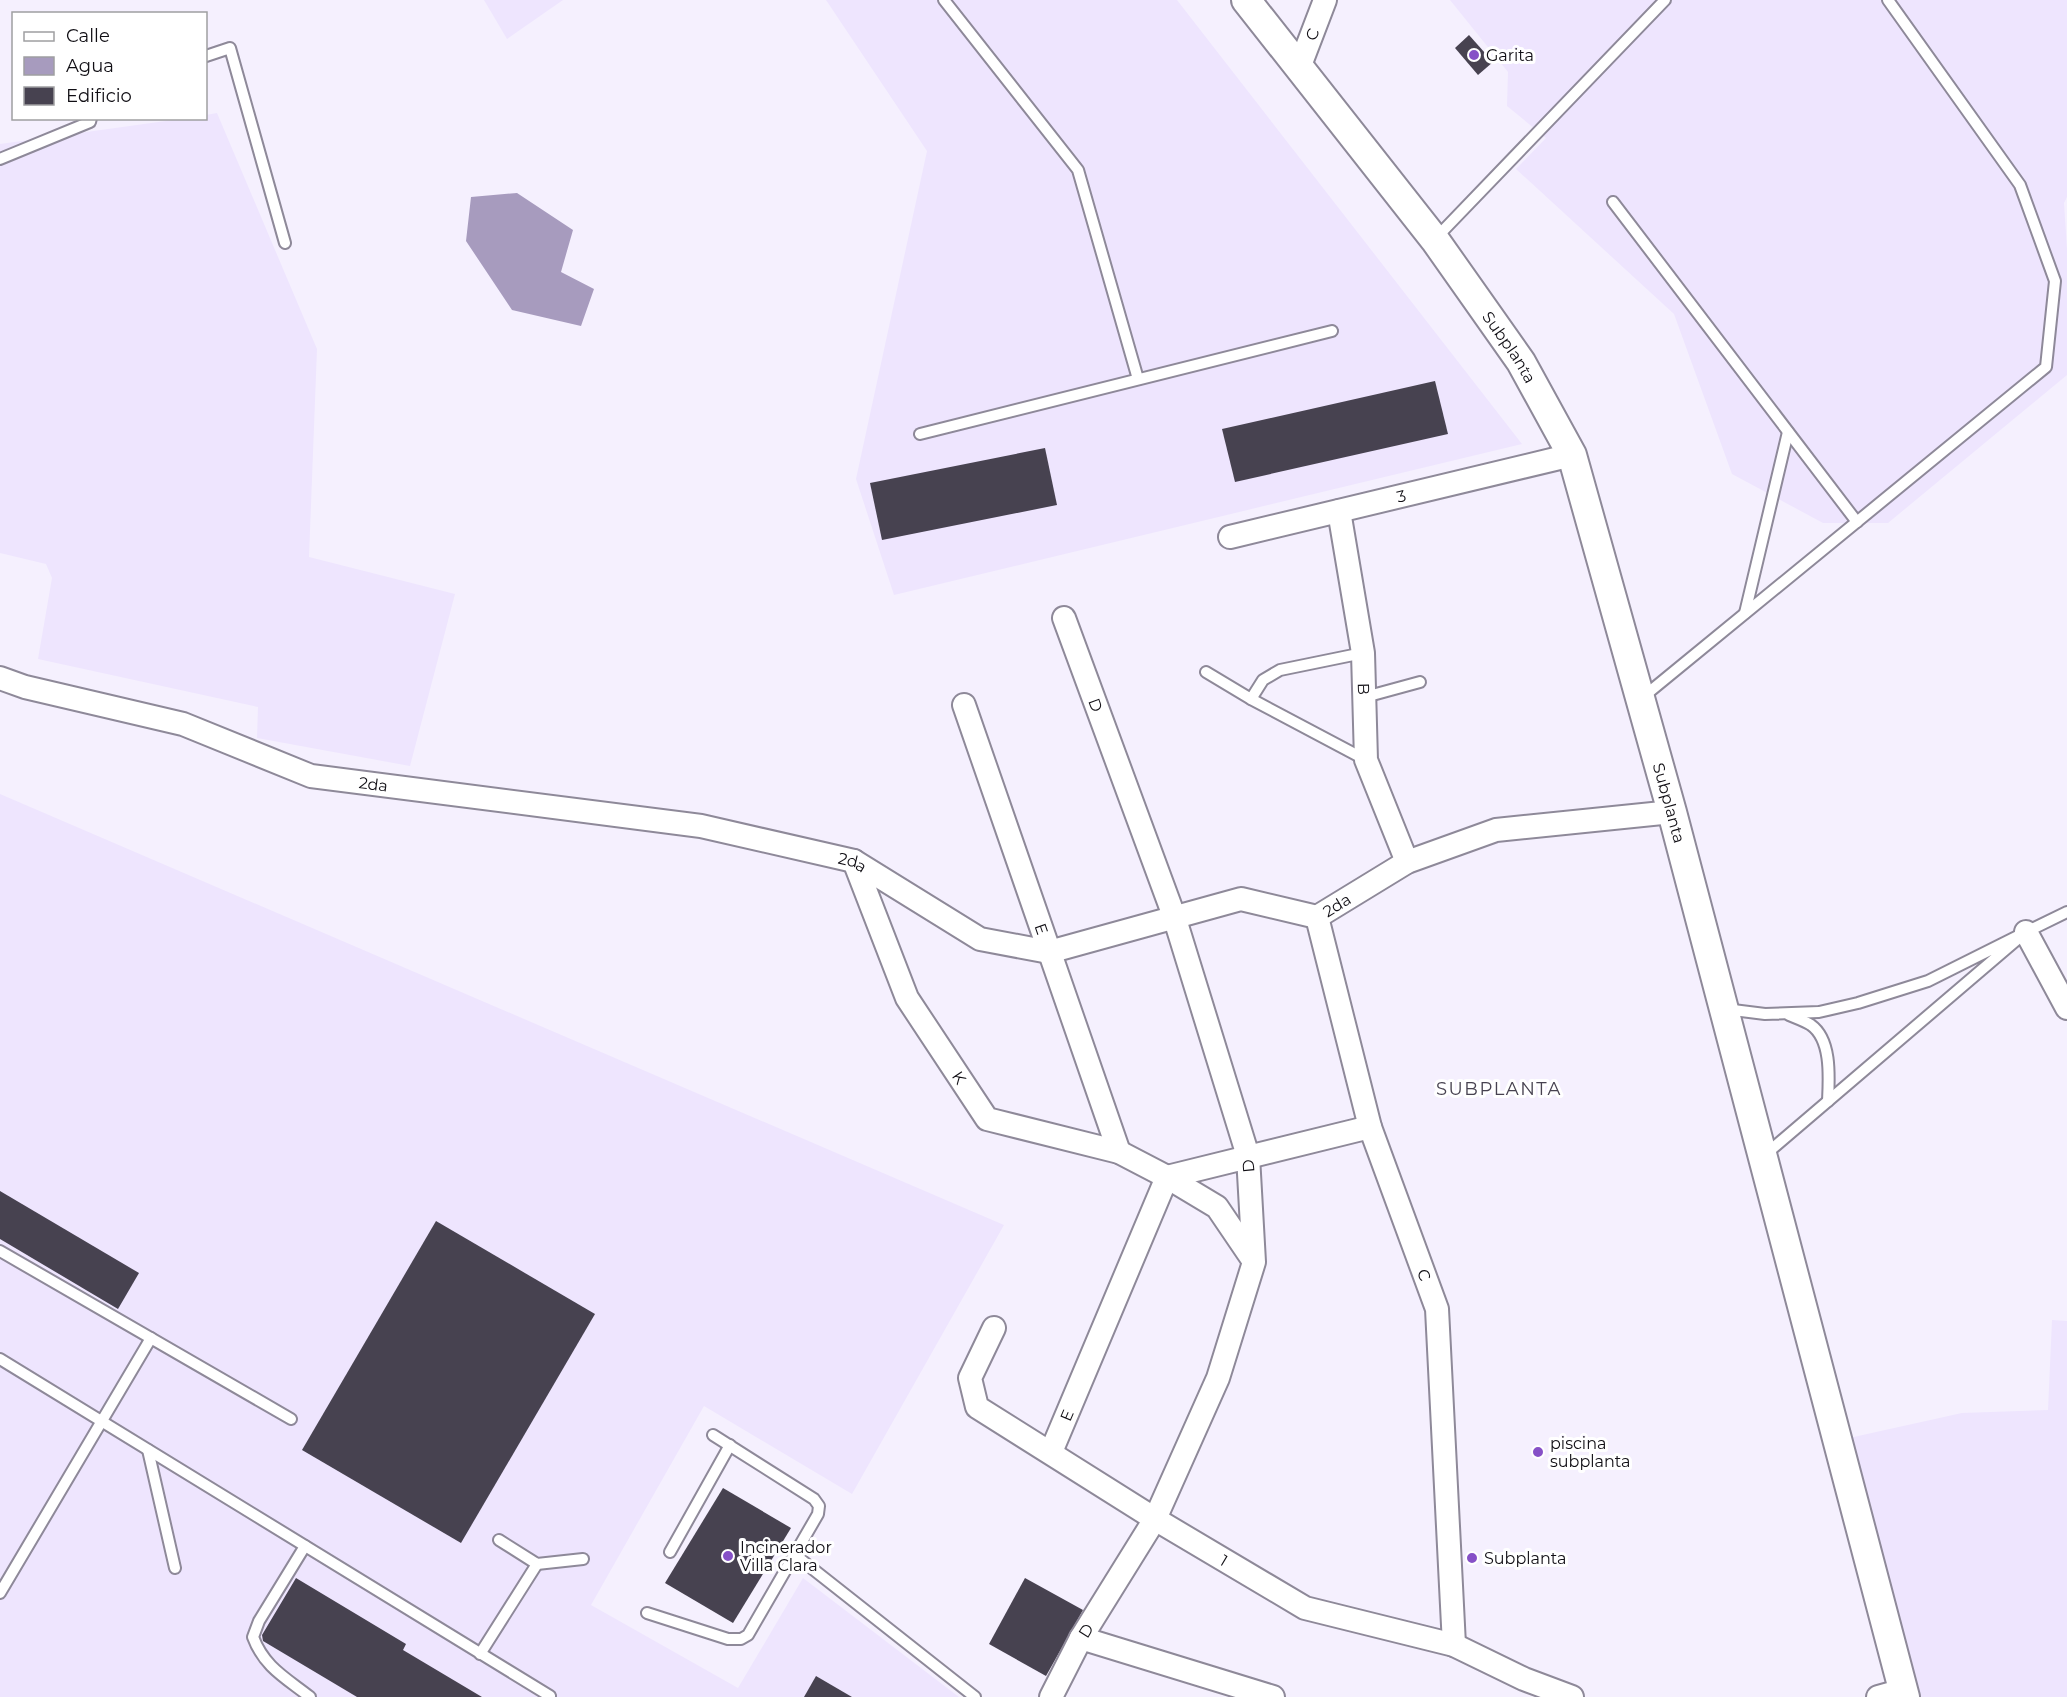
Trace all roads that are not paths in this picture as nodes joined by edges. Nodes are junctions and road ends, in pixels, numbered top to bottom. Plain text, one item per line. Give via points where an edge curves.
1 (944, 0) edge
2 (1246, 0) edge
3 (1325, 0) edge
4 (1665, 0) edge
5 (1888, 0) edge
6 (207, 56) edge
7 (1299, 68) junction
8 (90, 120) edge
9 (0, 159) edge
10 (1612, 202) dead end
11 (1435, 240) junction
12 (285, 243) dead end
13 (1332, 331) dead end
14 (1138, 379) junction
15 (1788, 432) junction
16 (920, 434) dead end
17 (1572, 455) junction
18 (1339, 511) junction
19 (1857, 522) junction
20 (1230, 537) dead end
21 (1745, 614) junction
22 (1064, 618) dead end
23 (1363, 653) junction
24 (1206, 672) dead end
25 (0, 678) edge
26 (1420, 682) dead end
27 (1365, 697) junction
28 (1251, 699) junction
29 (1640, 699) junction
30 (964, 705) dead end
31 (1366, 760) junction
32 (1672, 812) junction
33 (854, 861) junction
34 (1407, 862) junction
35 (2067, 912) edge
36 (1174, 916) junction
37 (1317, 917) junction
38 (2026, 932) junction
39 (1050, 952) junction
40 (2067, 1008) edge
41 (1724, 1009) junction
42 (1786, 1013) junction
43 (1828, 1101) junction
44 (1370, 1127) junction
45 (1119, 1152) junction
46 (1763, 1156) junction
47 (1248, 1157) junction
48 (1167, 1177) junction
49 (0, 1251) edge
50 (1254, 1262) junction
51 (994, 1328) dead end
52 (151, 1338) junction
53 (0, 1359) edge
54 (291, 1419) dead end
55 (102, 1421) junction
56 (713, 1435) dead end
57 (730, 1445) junction
58 (148, 1450) junction
59 (1051, 1452) junction
60 (1155, 1519) junction
61 (499, 1540) dead end
62 (304, 1546) junction
63 (669, 1552) dead end
64 (795, 1555) junction
65 (583, 1559) dead end
66 (537, 1564) junction
67 (175, 1568) dead end
68 (0, 1593) edge
69 (647, 1613) dead end
70 (1081, 1638) junction
71 (1454, 1645) junction
72 (480, 1654) junction
73 (1521, 1688) edge
74 (1895, 1694) edge
75 (550, 1696) edge
76 (310, 1697) edge
77 (975, 1697) edge
78 (1051, 1697) edge
79 (1273, 1697) edge
80 (1572, 1697) edge

1 - 14 lane via 1078,170
2 - 7 street, Subplanta
3 - 7 street, C
4 - 11 lane
5 - 19 lane via 2020,185 2055,281 2046,367
6 - 12 lane via 230,48
7 - 11 street, Subplanta
8 - 9 lane
10 - 15 lane
11 - 17 street, Subplanta via 1521,363
13 - 14 lane
14 - 16 lane
15 - 19 lane
15 - 21 lane
17 - 18 street, 3
17 - 29 street, Subplanta
18 - 20 street, 3
18 - 23 street, B
19 - 21 lane
21 - 29 lane
22 - 36 street, D
23 - 27 street, B
23 - 28 lane via 1280,670 1263,680
24 - 28 lane
25 - 33 street, 2da via 183,724 310,776 701,826
26 - 27 lane
27 - 31 street, B
28 - 31 lane
29 - 32 street, Subplanta
30 - 39 street, E
31 - 34 street, B
32 - 34 street, 2da via 1496,830
32 - 41 street, Subplanta
33 - 39 street, 2da via 980,939
33 - 45 street, K via 907,998 987,1119
34 - 37 street, 2da
35 - 38 lane
36 - 37 street, 2da via 1241,899
36 - 39 street, 2da
36 - 47 street, D
37 - 44 street, C
38 - 40 street
38 - 42 lane via 1928,981 1819,1012
38 - 43 lane
39 - 45 street, E
41 - 42 lane
41 - 46 street, Subplanta
42 - 43 lane via 1812,1026 1824,1044 1830,1068
43 - 46 lane
44 - 47 street
44 - 71 street, C via 1437,1309
45 - 48 street, K
46 - 74 street, Subplanta
47 - 48 street
47 - 50 street, D
48 - 50 street, K via 1217,1207
48 - 59 street, E
49 - 52 lane
50 - 60 street, D via 1218,1378
51 - 59 street, 1 via 970,1378 977,1407
52 - 54 lane
52 - 55 lane
53 - 55 lane
55 - 58 lane
55 - 68 lane
56 - 57 lane
57 - 63 lane
57 - 64 lane via 819,1506
58 - 62 lane
58 - 67 lane
59 - 60 street, 1
60 - 70 street, D
60 - 71 street, 1 via 1305,1608
61 - 66 lane
62 - 72 lane
62 - 76 lane via 253,1637 268,1665
64 - 69 lane via 748,1635 741,1639 728,1639
64 - 77 lane
65 - 66 lane
66 - 72 lane
70 - 78 street, D
70 - 79 street
71 - 73 street, 1
72 - 75 lane
73 - 80 street, 1

